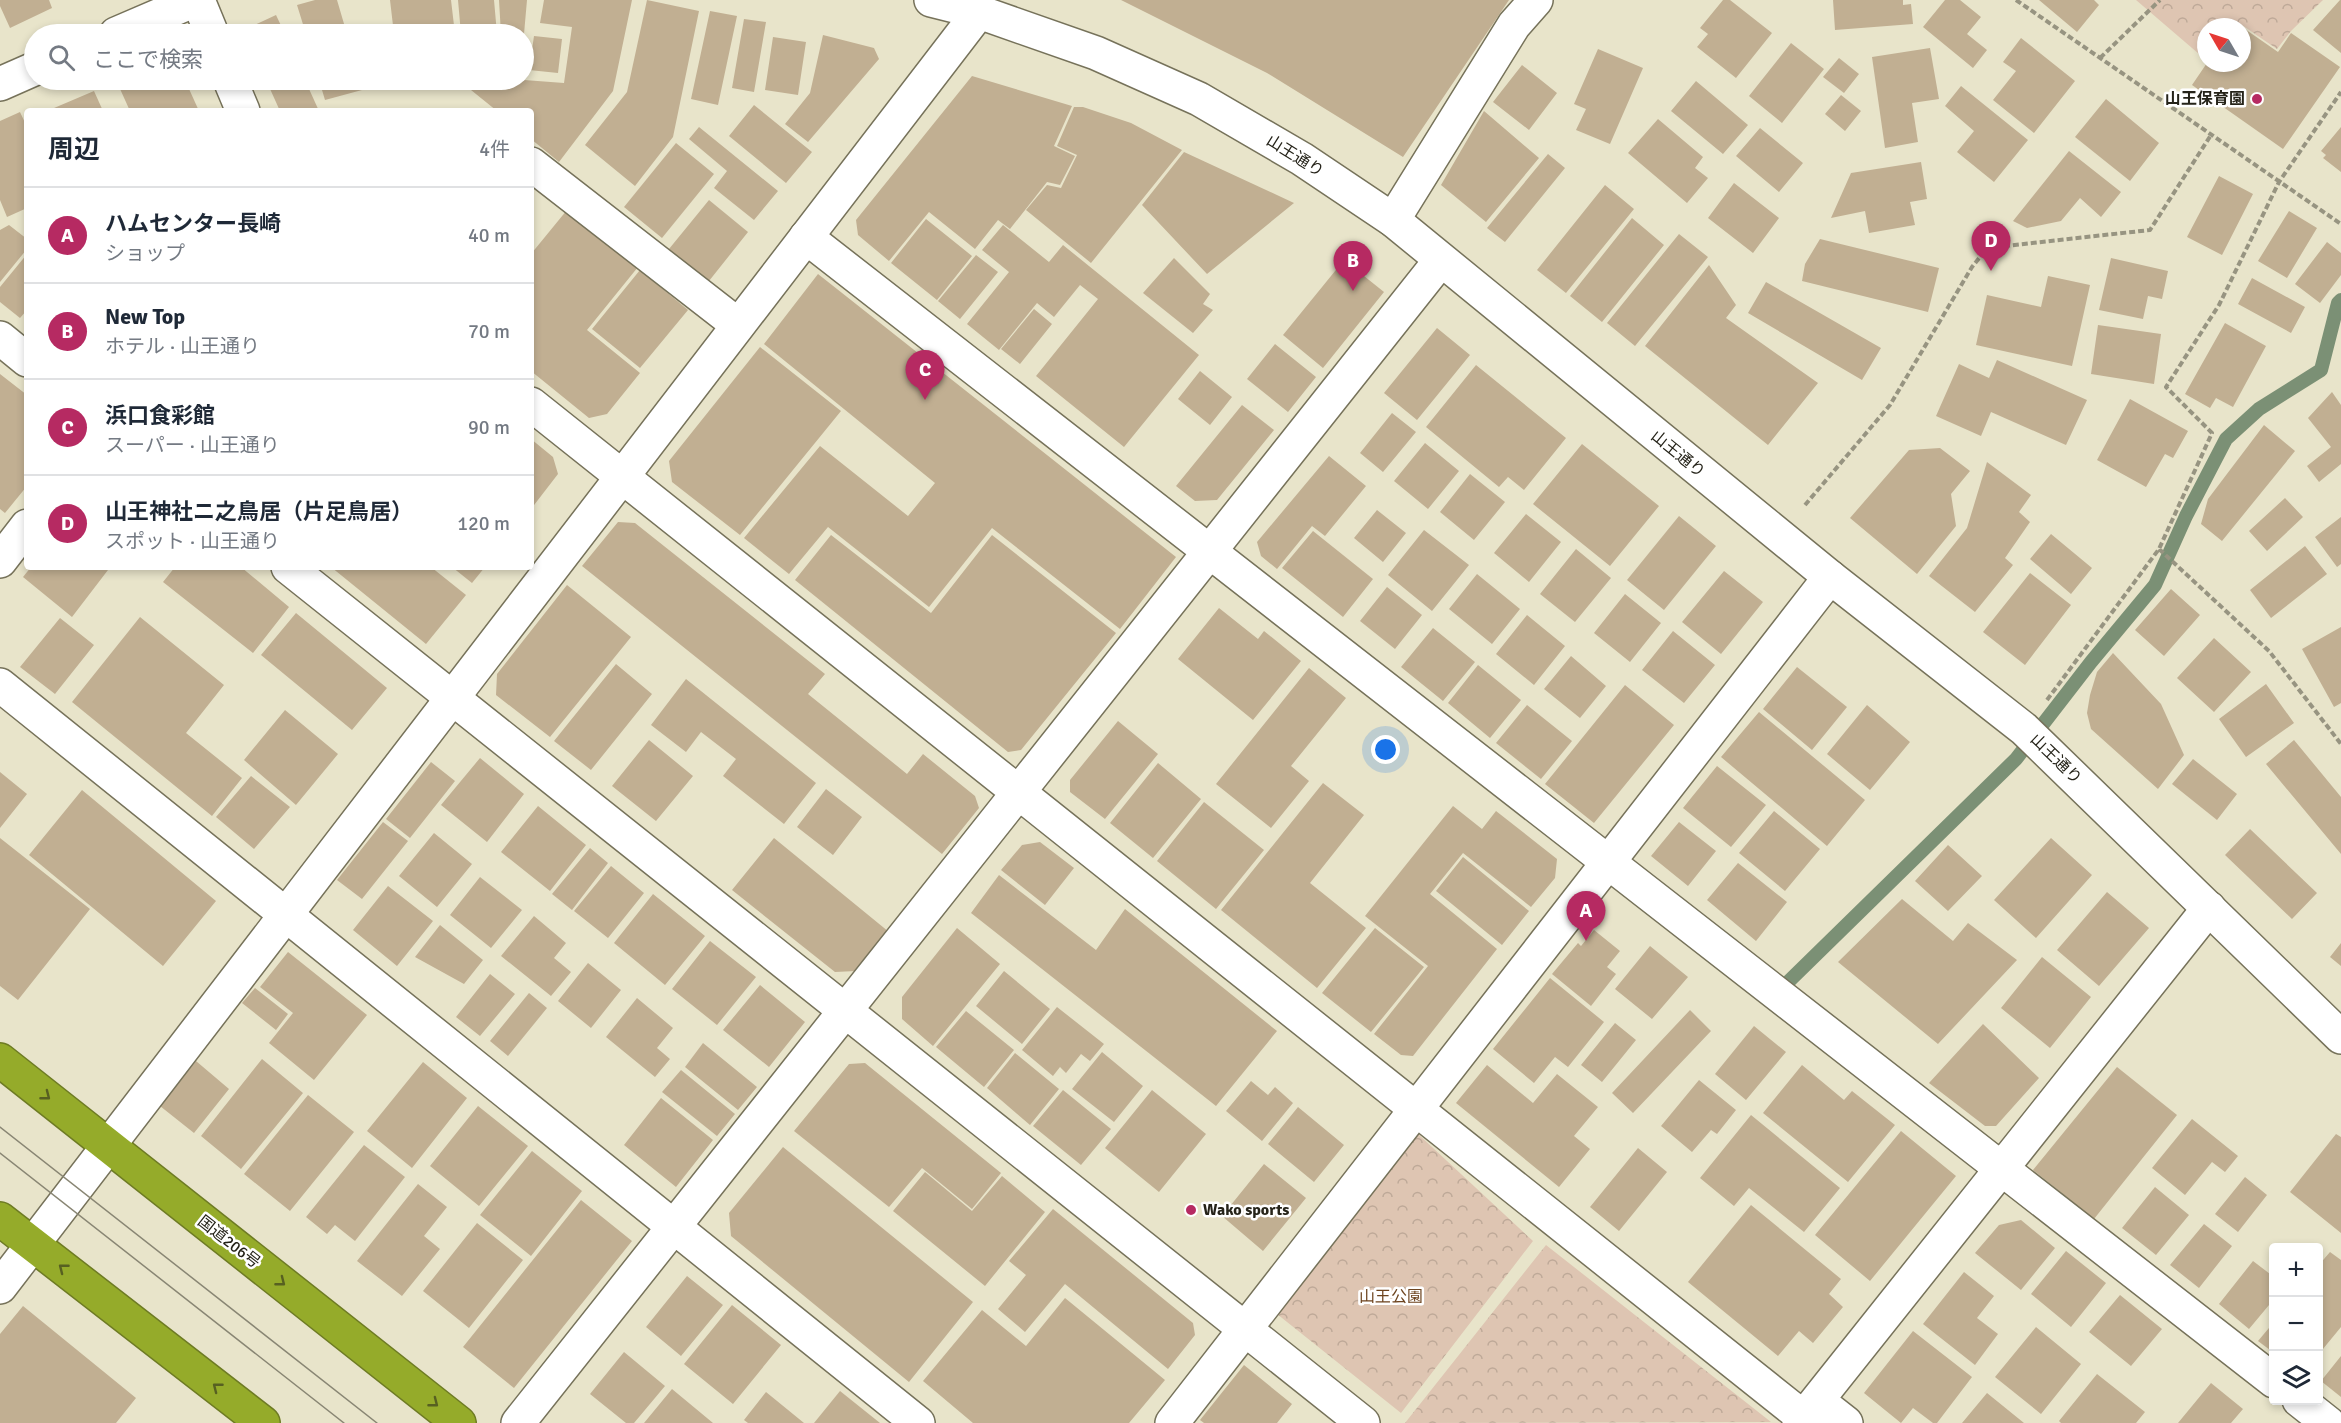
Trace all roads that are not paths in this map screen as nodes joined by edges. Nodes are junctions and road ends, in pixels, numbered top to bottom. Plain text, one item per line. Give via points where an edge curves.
1 (196, 0) edge
2 (931, 0) edge
3 (1536, 0) edge
4 (983, 6) edge
5 (160, 7) edge
6 (132, 24) edge
7 (207, 24) edge
8 (24, 73) edge
9 (0, 84) edge
10 (234, 90) edge
11 (242, 108) edge
12 (534, 167) edge
13 (1393, 220) junction
14 (806, 237) junction
15 (1440, 261) junction
16 (738, 325) junction
17 (0, 338) edge
18 (24, 358) edge
19 (534, 406) edge
20 (622, 476) junction
21 (24, 530) edge
22 (1209, 552) junction
23 (0, 561) edge
24 (292, 570) edge
25 (1830, 577) junction
26 (0, 685) edge
27 (452, 698) junction
28 (1019, 792) junction
29 (1608, 862) junction
30 (2209, 908) junction
31 (286, 915) junction
32 (845, 1011) junction
33 (2341, 1036) edge
34 (0, 1060) edge
35 (1416, 1108) junction
36 (109, 1146) junction
37 (2002, 1169) junction
38 (0, 1219) edge
39 (674, 1227) junction
40 (33, 1245) junction
41 (0, 1287) edge
42 (1245, 1329) junction
43 (2269, 1377) edge
44 (2304, 1405) edge
45 (1807, 1414) edge
46 (263, 1423) edge
47 (459, 1423) edge
48 (518, 1423) edge
49 (918, 1423) edge
50 (1172, 1423) edge
51 (1363, 1423) edge
52 (1846, 1423) edge
53 (2328, 1423) edge

1 - 5 street
1 - 7 street
2 - 4 street, 山王通り
3 - 13 street via 1514,26
4 - 13 street, 山王通り via 1199,99 1302,159
4 - 14 street
5 - 6 street
8 - 9 street
10 - 11 street
12 - 16 street
13 - 15 street, 山王通り
14 - 16 street
14 - 22 street
15 - 22 street
15 - 25 street, 山王通り
16 - 20 street
17 - 18 street
19 - 20 street
20 - 27 street
20 - 28 street
21 - 23 street
22 - 28 street
22 - 29 street
24 - 27 street
25 - 29 street
25 - 30 street, 山王通り via 2024,729
26 - 31 street
27 - 31 street
27 - 32 street
28 - 32 street
28 - 35 street
29 - 35 street
29 - 37 street
30 - 33 street, 山王通り
30 - 37 street
31 - 36 street
31 - 39 street
32 - 39 street
32 - 42 street
34 -> 36 highway, 国道206号
35 - 42 street
35 - 45 street
36 - 40 street
36 -> 47 highway, 国道206号
37 - 43 street
37 - 45 street
38 - 40 highway
39 - 48 street
39 - 49 street
40 - 41 street
46 -> 40 highway
42 - 50 street
42 - 51 street
44 - 53 street
45 - 52 street

